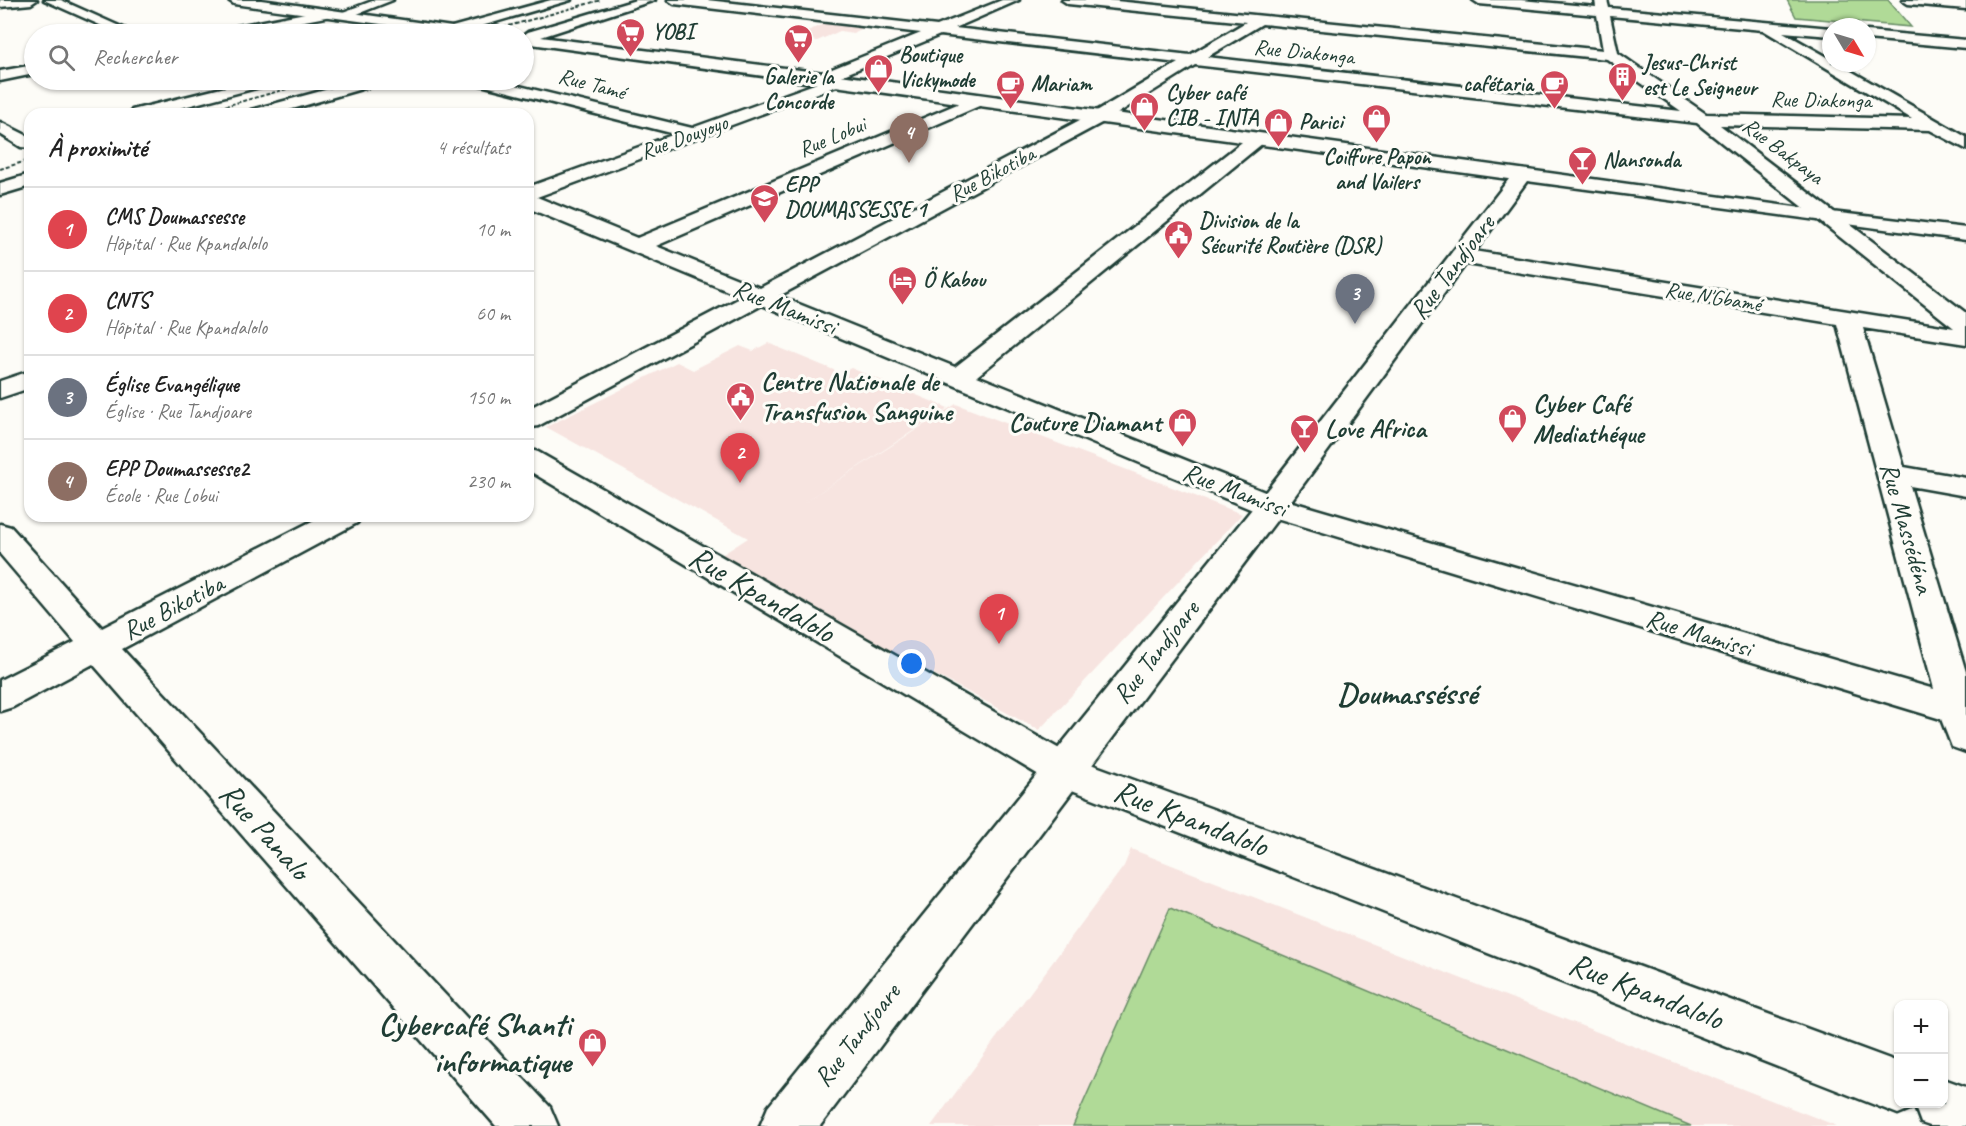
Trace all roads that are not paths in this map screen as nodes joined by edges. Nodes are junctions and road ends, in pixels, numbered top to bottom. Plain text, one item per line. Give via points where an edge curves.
1 (7, 0) edge
2 (31, 0) edge
3 (234, 0) edge
4 (387, 0) edge
5 (565, 0) edge
6 (649, 0) edge
7 (674, 0) edge
8 (1012, 0) edge
9 (1068, 0) edge
10 (1479, 0) edge
11 (1906, 0) edge
12 (0, 2) edge
13 (60, 2) edge
14 (1966, 5) edge
15 (1601, 6) edge
16 (326, 13) junction
17 (342, 15) junction
18 (1260, 19) junction
19 (108, 24) edge
20 (269, 24) edge
21 (394, 24) edge
22 (478, 24) edge
23 (1763, 26) junction
24 (1822, 31) edge
25 (938, 32) junction
26 (534, 36) edge
27 (1876, 36) edge
28 (534, 40) edge
29 (1943, 42) junction
30 (1966, 44) edge
31 (1611, 55) junction
32 (1190, 62) junction
33 (24, 71) edge
34 (0, 76) edge
35 (822, 78) junction
36 (840, 80) junction
37 (226, 90) edge
38 (342, 90) edge
39 (518, 90) edge
40 (980, 100) junction
41 (293, 104) junction
42 (160, 108) edge
43 (279, 108) edge
44 (303, 108) edge
45 (1101, 116) junction
46 (1702, 119) junction
47 (1930, 125) junction
48 (0, 127) edge
49 (694, 134) junction
50 (1257, 139) junction
51 (24, 140) edge
52 (24, 144) edge
53 (1966, 144) edge
54 (0, 151) edge
55 (1522, 175) junction
56 (24, 182) edge
57 (0, 189) edge
58 (534, 192) edge
59 (534, 203) edge
60 (1831, 218) junction
61 (1966, 234) edge
62 (637, 246) junction
63 (1461, 256) junction
64 (763, 298) junction
65 (1848, 319) junction
66 (1966, 325) edge
67 (1966, 337) edge
68 (958, 378) junction
69 (24, 381) edge
70 (0, 390) edge
71 (534, 417) edge
72 (534, 461) edge
73 (1891, 473) junction
74 (1966, 487) edge
75 (1271, 506) junction
76 (334, 522) edge
77 (0, 534) edge
78 (98, 646) junction
79 (0, 696) edge
80 (1963, 720) edge
81 (1063, 770) junction
82 (1894, 1086) edge
83 (1948, 1107) edge
84 (1966, 1113) edge
85 (531, 1126) edge
86 (787, 1126) edge

1 - 12 street
2 - 12 street
3 - 16 street
4 - 17 street
5 - 22 street
6 - 26 street
7 - 25 street, Rue Diakonga
8 - 25 street
9 - 18 street
10 - 15 street
11 - 14 street
11 - 29 street
13 - 19 street
15 - 23 street
15 - 31 street
16 - 17 street
16 - 20 street
17 - 21 street
18 - 31 street
18 - 32 street, Rue Bikotiba
23 - 24 street
23 - 47 street
25 - 32 street, Rue Diakonga
25 - 35 street
27 - 29 street
28 - 35 street
29 - 30 street
31 - 46 street, Rue Bakpaya
32 - 45 street, Rue Bikotiba
32 - 46 street, Rue Diakonga
33 - 34 street
35 - 36 street
36 - 40 street
36 - 49 street, Rue Douyoyo
37 - 42 street
38 - 41 street
39 - 49 street, Rue Tamé
40 - 45 street
40 - 62 street, Rue Lobui
41 - 43 street
41 - 44 street
45 - 50 street
45 - 64 street, Rue Bikotiba
46 - 47 street, Rue Diakonga
46 - 60 street, Rue Bakpaya
47 - 53 street
48 - 51 street
49 - 58 street, Rue Douyoyo
50 - 55 street
50 - 68 street
52 - 54 street
55 - 60 street
55 - 63 street, Rue Tandjoare
56 - 57 street
59 - 62 street, Rue Mamissi
60 - 61 street
60 - 66 street, Rue Bakpaya
62 - 64 street, Rue Mamissi
63 - 65 street, Rue N'Gbamé
63 - 75 street, Rue Tandjoare
64 - 68 street, Rue Mamissi
64 - 71 street, Rue Bikotiba
65 - 67 street, Rue N'Gbamé
65 - 73 street, Rue Massédéna
68 - 75 street, Rue Mamissi
69 - 70 street
72 - 81 street, Rue Kpandalolo
73 - 74 street
73 - 80 street, Rue Massédéna
75 - 80 street, Rue Mamissi
75 - 81 street, Rue Tandjoare
76 - 78 street, Rue Bikotiba
77 - 78 street, Rue Panalo
78 - 79 street, Rue Bikotiba
78 - 85 street, Rue Panalo
81 - 82 street, Rue Kpandalolo
81 - 86 street, Rue Tandjoare
83 - 84 street

